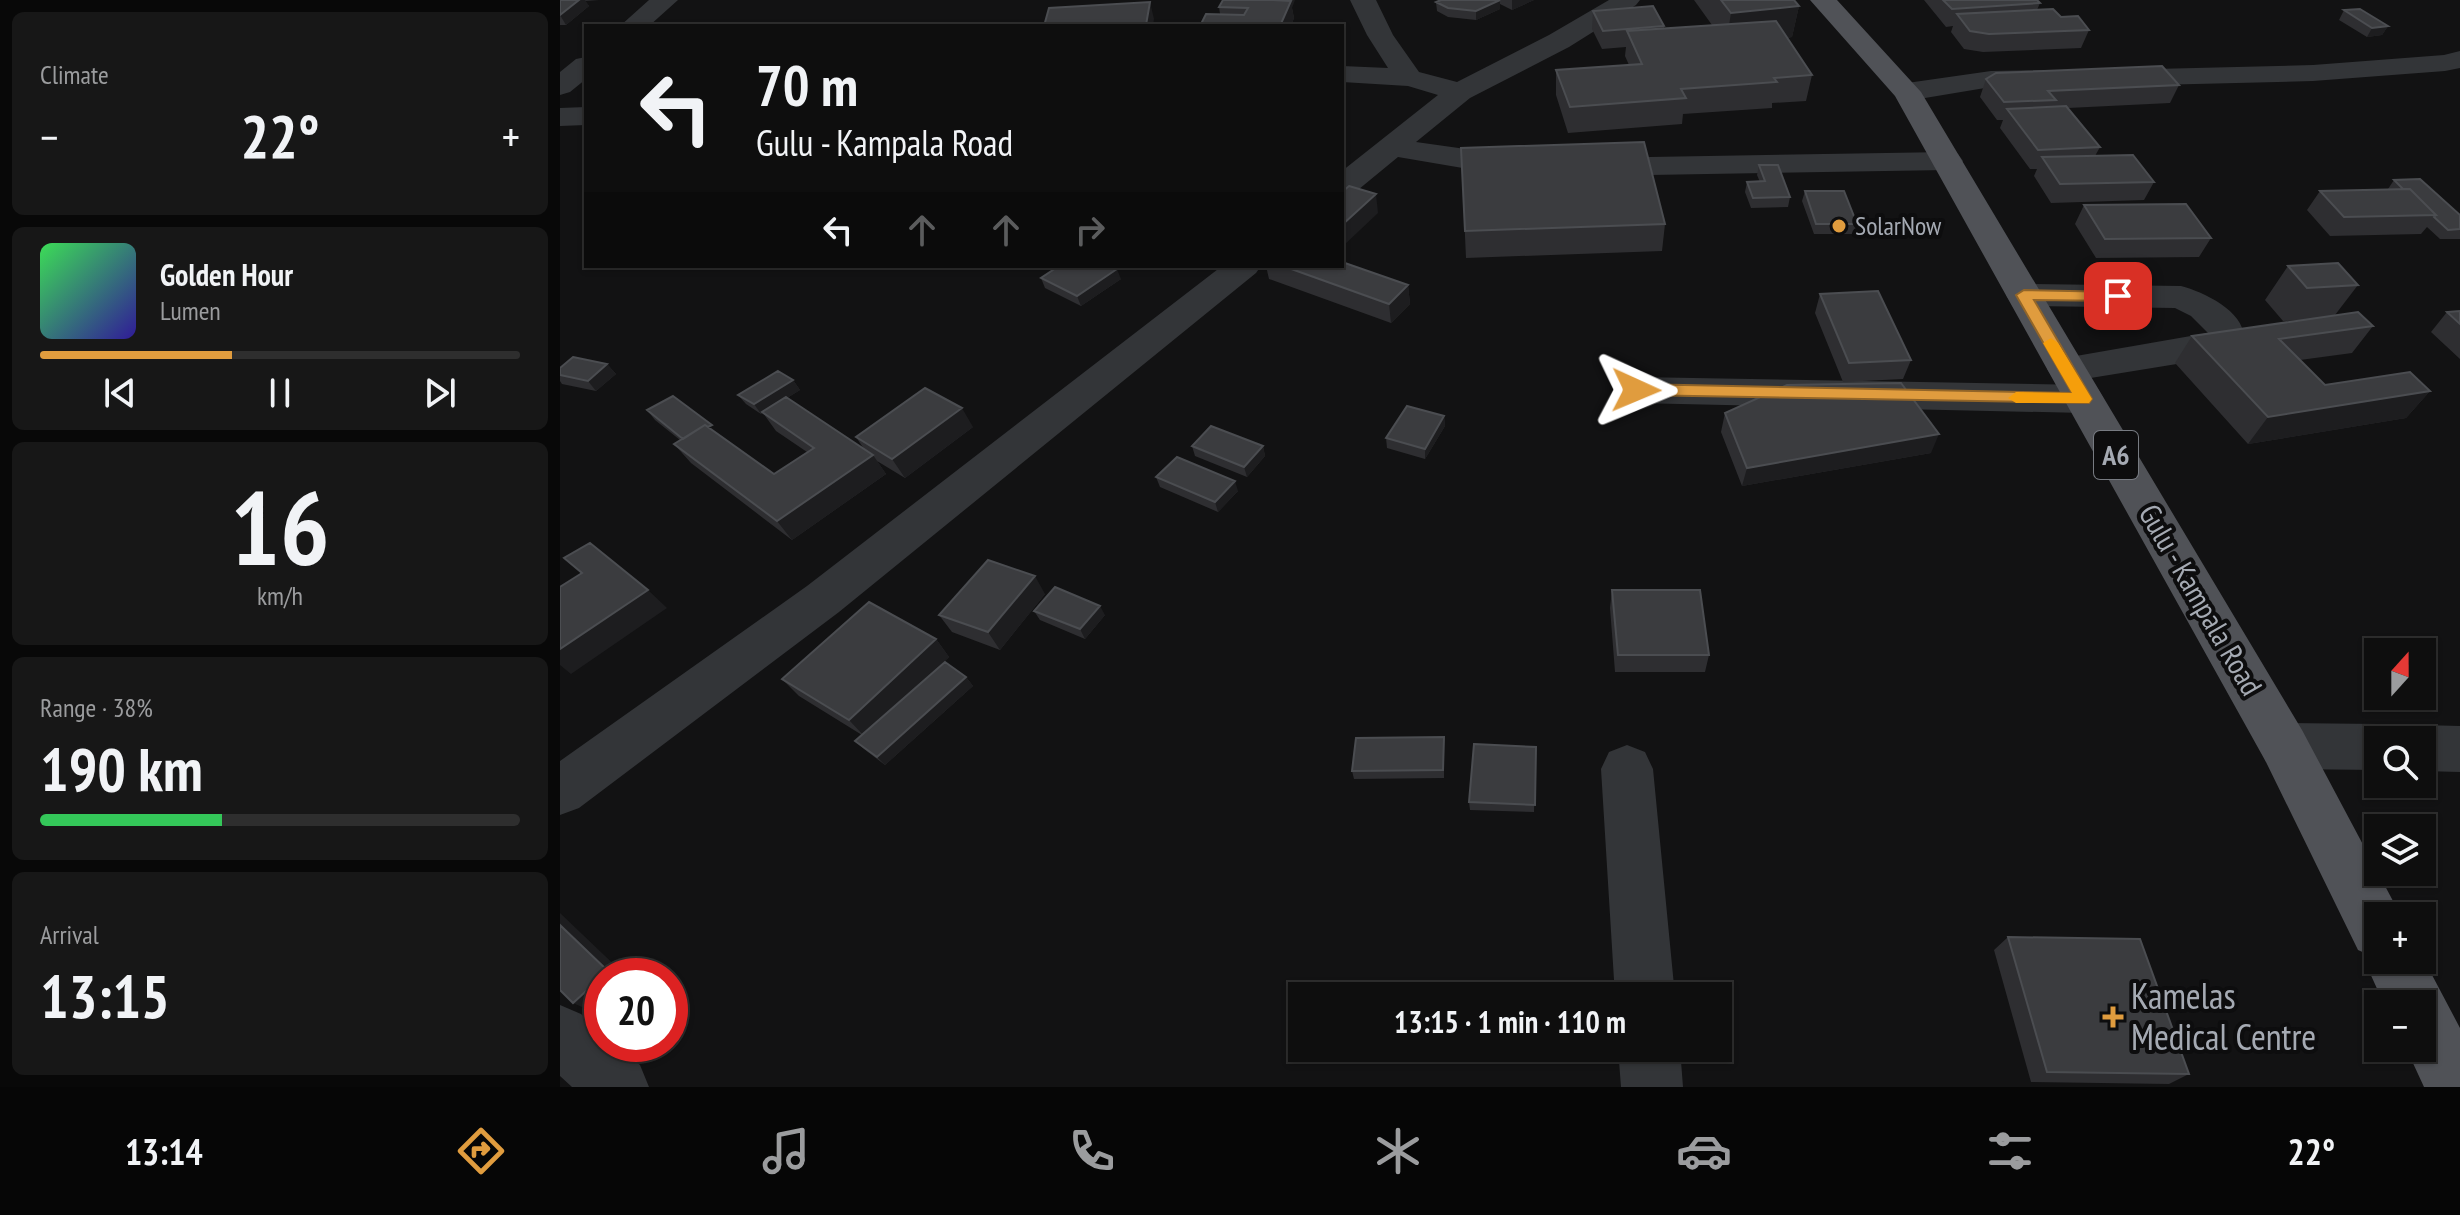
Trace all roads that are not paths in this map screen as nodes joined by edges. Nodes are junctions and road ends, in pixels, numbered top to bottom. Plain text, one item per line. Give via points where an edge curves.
1 (665, 0) edge
2 (1363, 0) edge
3 (1627, 0) edge
4 (1823, 0) edge
5 (635, 24) edge
6 (2455, 64) edge
7 (584, 67) edge
8 (1344, 74) edge
9 (1409, 78) junction
10 (560, 86) edge
11 (1460, 92) junction
12 (1907, 92) junction
13 (584, 116) edge
14 (560, 117) edge
15 (1391, 147) junction
16 (1947, 161) junction
17 (1344, 185) edge
18 (1241, 268) edge
19 (2024, 295) junction
20 (2075, 384) junction
21 (1636, 390) dead end
22 (2284, 746) junction
23 (2364, 747) edge
24 (2436, 748) edge
25 (2460, 749) edge
26 (1627, 769) dead end
27 (560, 791) edge
28 (2364, 903) edge
29 (1644, 982) edge
30 (560, 1035) edge
31 (2436, 1045) edge
32 (1650, 1062) edge
33 (618, 1087) edge
34 (1652, 1087) edge
35 (2457, 1087) edge

1 - 5 street
2 - 9 street
3 - 11 street
4 - 12 main road, Gulu - Kampala Road / A6
6 - 12 street via 2242,76 1991,79
7 - 10 street
8 - 9 street
9 - 11 street
11 - 15 street
12 - 16 main road, Gulu - Kampala Road / A6
13 - 14 street
15 - 16 street via 1492,164 1559,166
15 - 17 street
16 - 19 main road, Gulu - Kampala Road / A6
18 - 27 street via 823,599
19 - 20 main road, Gulu - Kampala Road / A6
19 - 20 street via 2181,297 2204,308 2226,330 2226,344
20 - 21 street
20 - 22 main road, Gulu - Kampala Road / A6
22 - 23 street
22 - 28 main road, Gulu - Kampala Road / A6
24 - 25 street
26 - 29 street
30 - 33 street
31 - 35 main road
32 - 34 street

